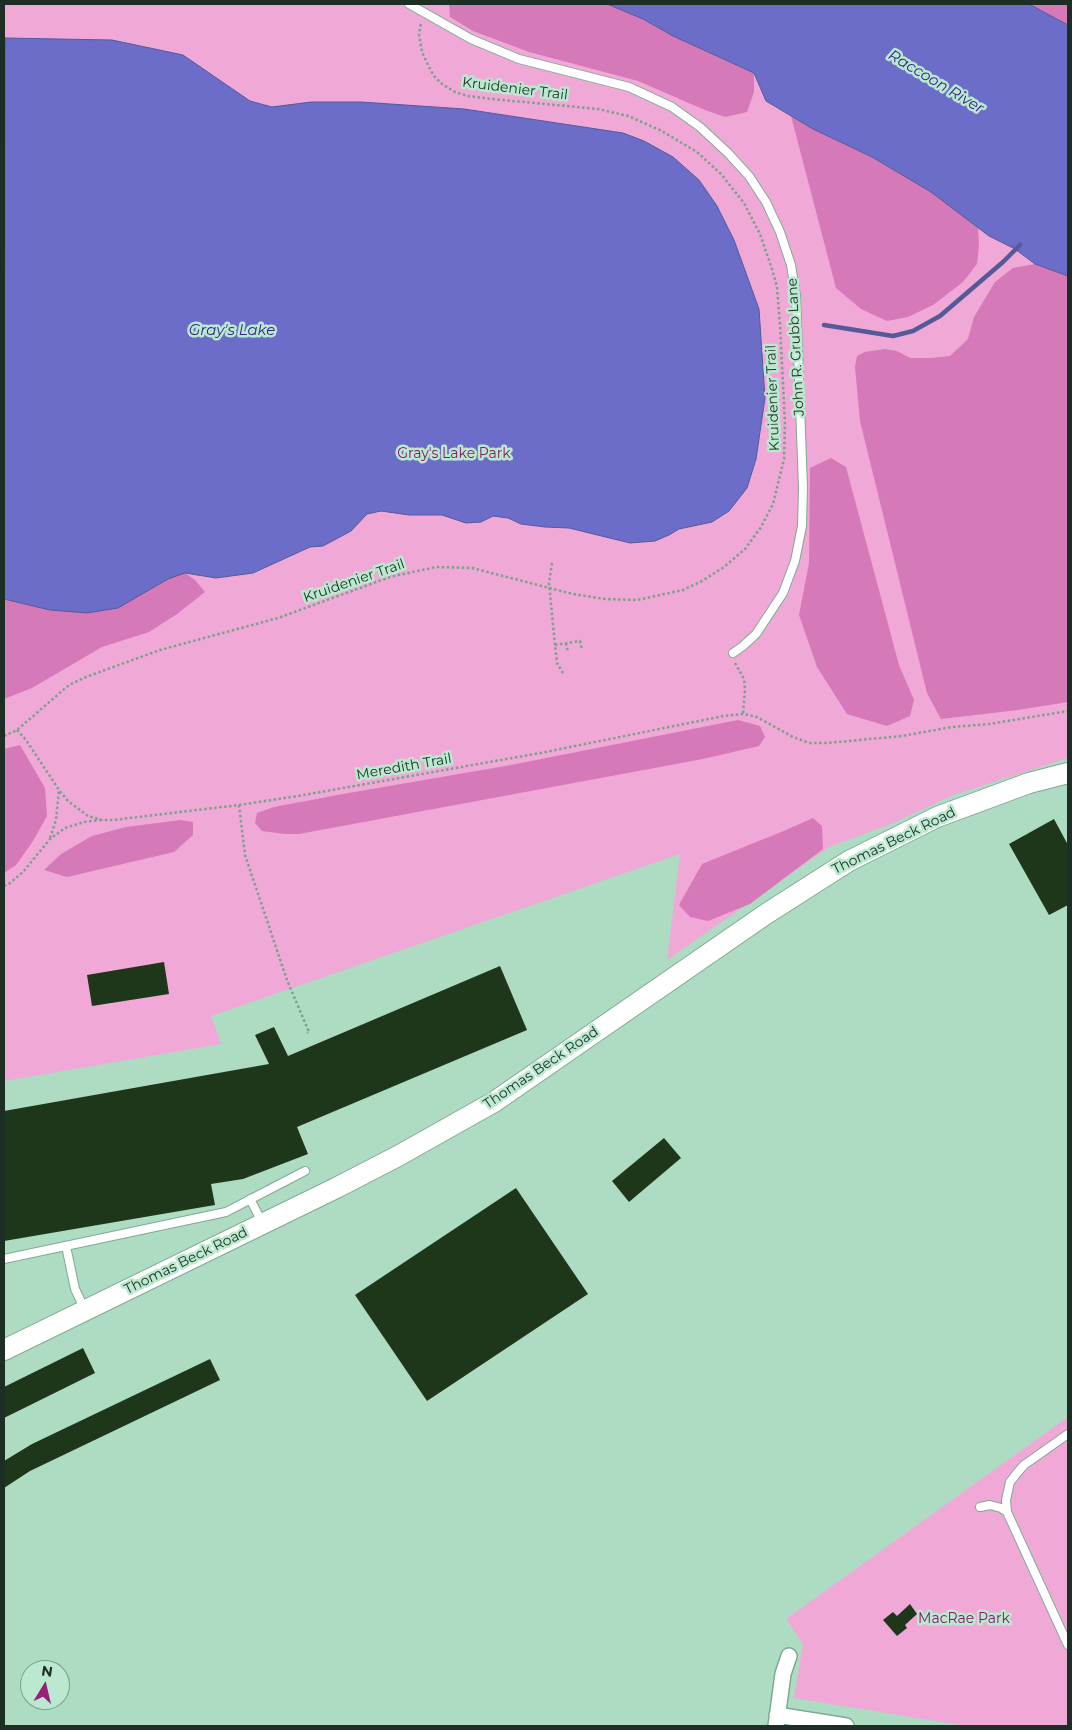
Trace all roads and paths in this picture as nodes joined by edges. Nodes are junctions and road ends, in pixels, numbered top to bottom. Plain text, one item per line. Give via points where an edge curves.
1 (409, 4) edge
2 (423, 13) junction
3 (552, 563) dead end
4 (549, 588) junction
5 (566, 643) junction
6 (555, 645) junction
7 (582, 650) dead end
8 (568, 652) dead end
9 (733, 652) joint
10 (563, 673) dead end
11 (1068, 711) edge
12 (743, 714) junction
13 (17, 730) junction
14 (4, 736) edge
15 (1068, 773) edge
16 (59, 790) junction
17 (239, 805) junction
18 (102, 820) junction
19 (50, 839) junction
20 (4, 886) edge
21 (307, 1033) dead end
22 (306, 1171) dead end
23 (250, 1199) junction
24 (262, 1224) junction
25 (66, 1246) junction
26 (4, 1259) edge
27 (85, 1310) junction
28 (4, 1350) edge
29 (1068, 1434) edge
30 (980, 1507) dead end
31 (1007, 1512) junction
32 (1068, 1645) edge
33 (789, 1656) dead end
34 (776, 1721) edge
35 (846, 1726) edge

1 - 2 lane, John R. Grubb Lane
2 - 4 path, Kruidenier Trail via 422,52 434,76 455,92 610,111 653,126 697,152 722,174 748,209 767,251 777,287 784,459 773,504 745,549 724,568 683,590 662,596 605,599
2 - 9 lane, John R. Grubb Lane via 471,39 519,59 629,87 672,107 700,126 728,153 766,202 791,265 796,296 802,526 795,561 783,593 756,634
3 - 4 path
4 - 6 path
4 - 13 path, Kruidenier Trail via 472,568 436,567 397,575 278,618 160,650 86,677 69,686
5 - 6 path
5 - 7 path via 580,641
5 - 8 path
6 - 10 path
9 - 12 path via 746,689
11 - 12 path, Meredith Trail via 826,744 801,741 757,717
12 - 17 path, Meredith Trail
13 - 14 path, Kruidenier Trail
13 - 16 path, Meredith Trail
15 - 24 main road, Thomas Beck Road via 1029,783 937,817 849,861 766,914 494,1102 398,1156
16 - 18 path, Meredith Trail via 78,810
16 - 19 path
17 - 18 path, Meredith Trail
17 - 21 path via 245,855
18 - 19 path via 65,828
19 - 20 path via 23,872
22 - 23 lane
23 - 24 lane
23 - 25 lane via 226,1212
24 - 27 main road, Thomas Beck Road
25 - 26 lane
25 - 27 lane via 75,1289
27 - 28 main road, Thomas Beck Road
29 - 31 lane via 1016,1472 1007,1493
30 - 31 lane via 990,1505
31 - 32 lane
33 - 34 street
34 - 35 street

